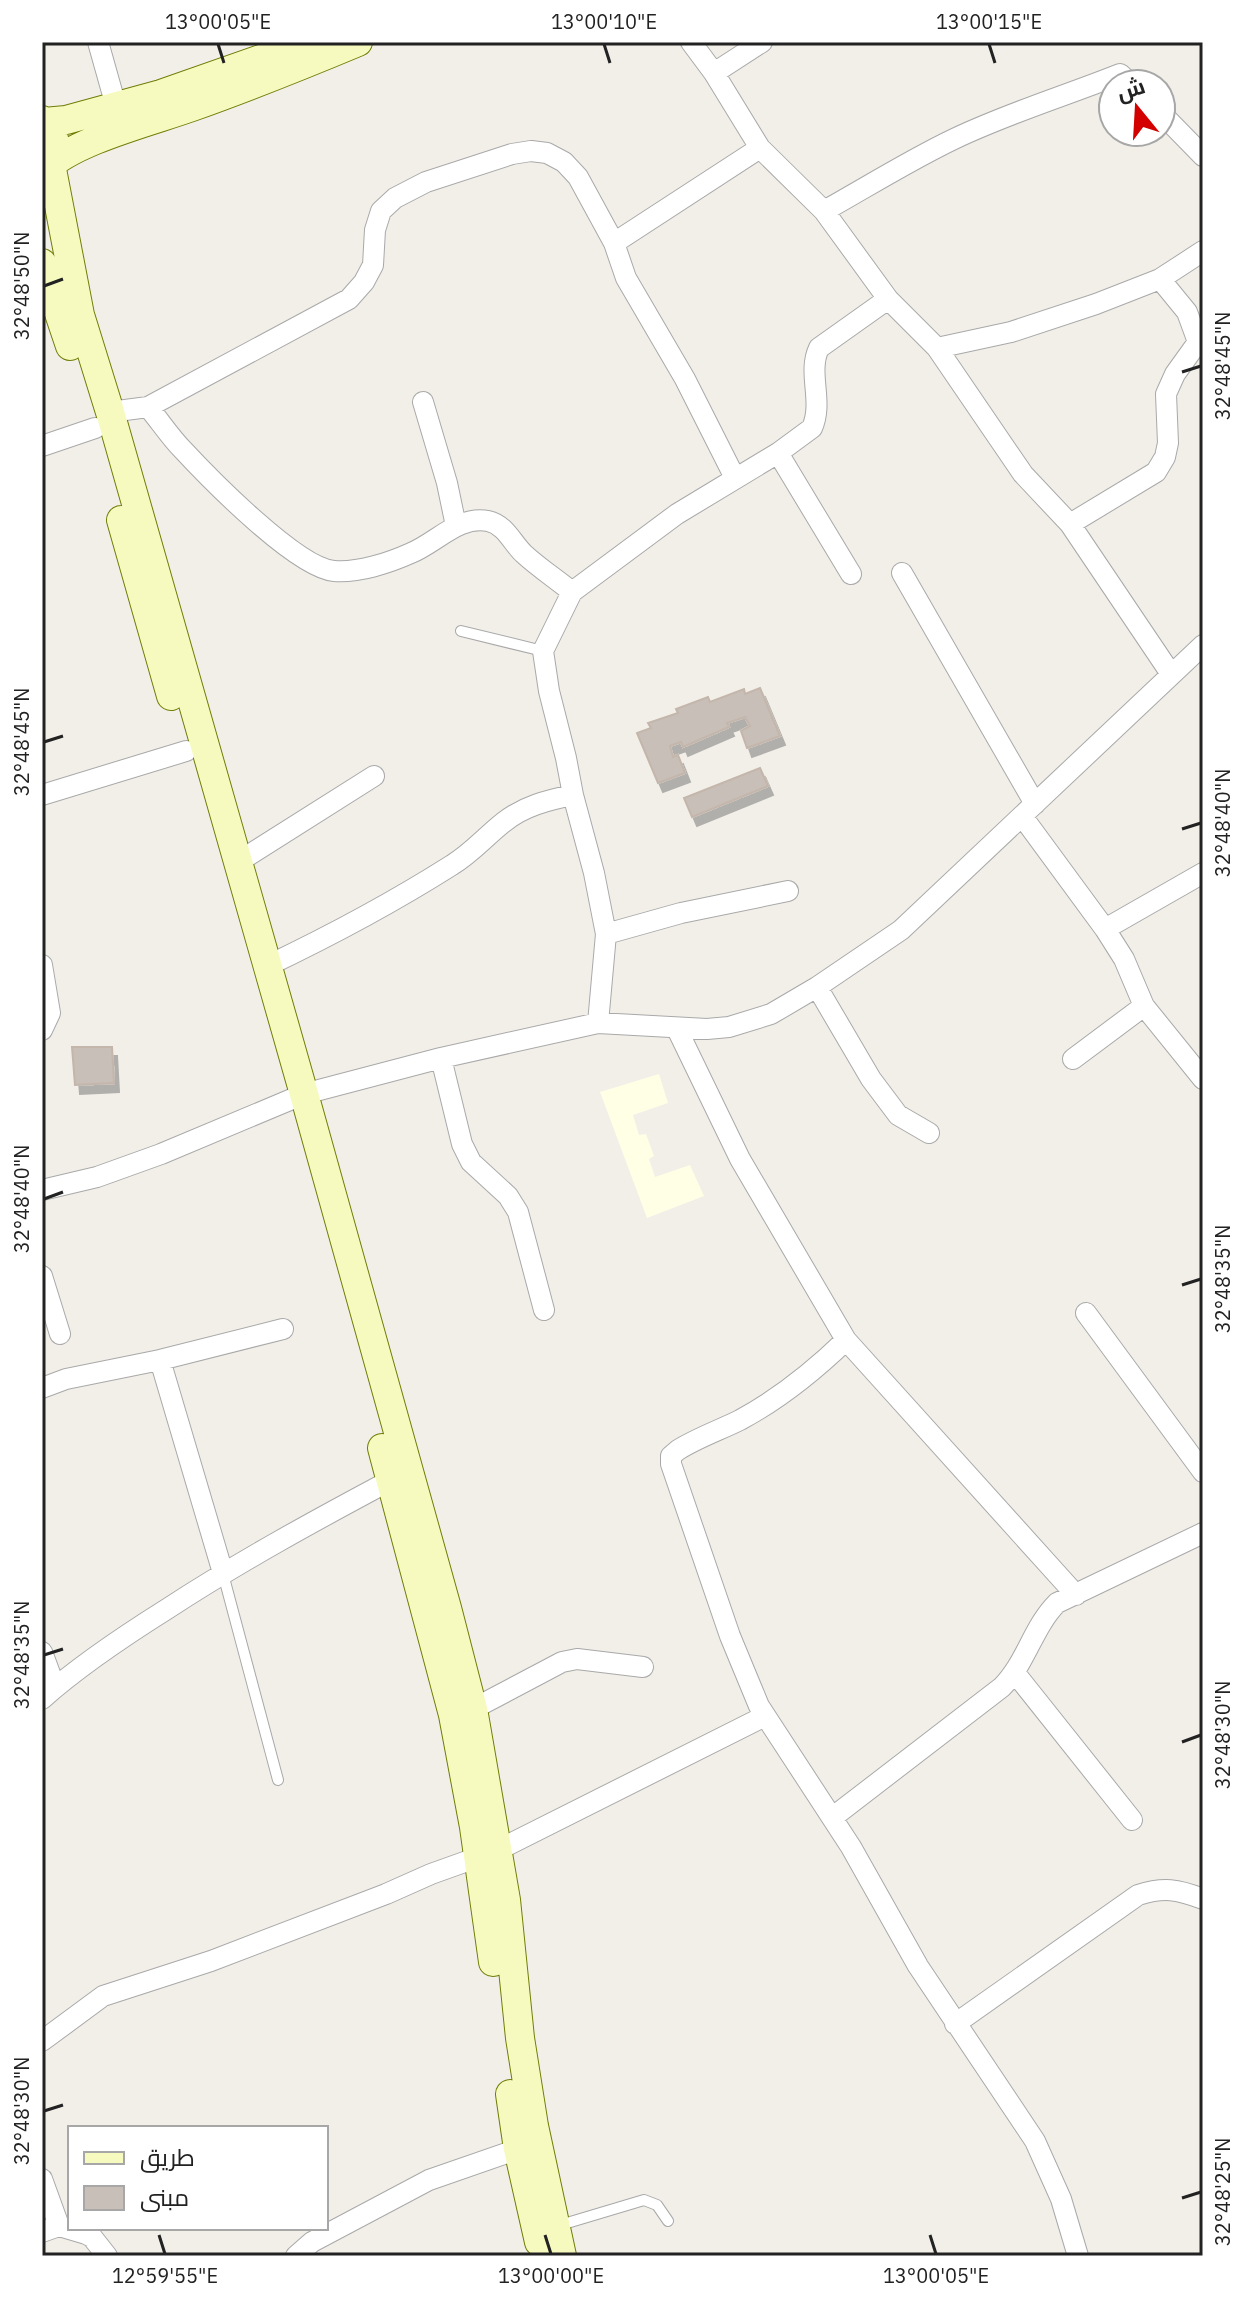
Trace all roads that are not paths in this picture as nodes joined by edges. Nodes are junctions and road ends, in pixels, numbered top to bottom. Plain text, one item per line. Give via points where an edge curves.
1 (98, 42) edge
2 (309, 42) edge
3 (358, 42) edge
4 (691, 42) edge
5 (762, 42) edge
6 (714, 73) junction
7 (1097, 83) edge
8 (116, 106) junction
9 (43, 121) edge
10 (1177, 129) edge
11 (760, 148) junction
12 (1203, 156) edge
13 (46, 168) edge
14 (824, 211) junction
15 (614, 243) junction
16 (1203, 251) edge
17 (42, 263) edge
18 (1160, 279) junction
19 (888, 299) junction
20 (937, 348) junction
21 (423, 402) dead end
22 (148, 407) junction
23 (102, 420) junction
24 (42, 446) edge
25 (778, 453) junction
26 (735, 478) junction
27 (1070, 524) junction
28 (456, 526) junction
29 (902, 573) dead end
30 (851, 574) dead end
31 (572, 592) junction
32 (461, 631) dead end
33 (1203, 645) edge
34 (543, 651) junction
35 (1171, 674) junction
36 (186, 751) junction
37 (374, 776) dead end
38 (42, 795) edge
39 (573, 795) junction
40 (1028, 810) junction
41 (238, 862) junction
42 (1203, 873) edge
43 (788, 891) dead end
44 (1105, 929) junction
45 (606, 934) junction
46 (42, 965) edge
47 (267, 966) junction
48 (817, 987) junction
49 (1144, 1006) junction
50 (598, 1023) junction
51 (677, 1029) junction
52 (42, 1030) edge
53 (441, 1058) junction
54 (1073, 1059) dead end
55 (1203, 1079) edge
56 (295, 1097) junction
57 (929, 1133) dead end
58 (42, 1190) edge
59 (42, 1276) edge
60 (544, 1310) dead end
61 (1086, 1313) dead end
62 (283, 1329) dead end
63 (60, 1334) dead end
64 (846, 1340) junction
65 (160, 1360) junction
66 (42, 1388) edge
67 (1203, 1472) edge
68 (391, 1480) junction
69 (1203, 1533) edge
70 (223, 1573) junction
71 (1076, 1595) junction
72 (42, 1652) edge
73 (643, 1667) dead end
74 (1015, 1673) junction
75 (48, 1693) edge
76 (473, 1709) junction
77 (765, 1716) junction
78 (278, 1780) dead end
79 (833, 1817) junction
80 (1132, 1820) dead end
81 (488, 1853) junction
82 (1203, 1899) edge
83 (955, 2024) junction
84 (42, 2041) edge
85 (518, 2149) junction
86 (42, 2179) edge
87 (668, 2221) dead end
88 (555, 2227) junction
89 (50, 2229) edge
90 (107, 2256) edge
91 (296, 2256) edge
92 (543, 2256) edge
93 (562, 2256) edge
94 (1078, 2256) edge

1 - 8 street
2 - 8 main road
3 - 13 main road via 84,146
4 - 6 street
5 - 6 street
6 - 11 street
7 - 14 street via 953,139
8 - 9 main road
9 - 13 main road via 55,142
10 - 12 street
11 - 14 street
11 - 15 street
13 - 23 main road
14 - 19 street
15 - 22 street via 578,177 547,153 512,154 426,182 381,211 373,265 349,299
15 - 26 street via 626,278
16 - 18 street
17 - 23 main road
18 - 20 street via 1011,332
18 - 27 street via 1187,312 1198,342 1166,394 1165,457 1156,472
19 - 20 street
19 - 25 street via 819,348 814,358 817,417 812,428
20 - 27 street via 1023,474
21 - 28 street
22 - 23 street
22 - 28 street via 181,449 274,538 321,568 336,571 388,562
23 - 24 street
23 - 36 main road
23 - 41 main road
25 - 26 street
25 - 30 street
26 - 31 street
27 - 35 street
28 - 31 street via 473,521 499,526
29 - 40 street
31 - 34 street
32 - 34 lane
33 - 35 street
34 - 39 street
35 - 40 street
36 - 38 street
36 - 56 main road
37 - 41 street
39 - 45 street
39 - 47 street via 520,811 455,864 333,935
40 - 44 street
40 - 48 street via 901,930
41 - 47 main road
42 - 44 street
43 - 45 street
44 - 49 street
45 - 50 street
46 - 52 street via 50,1013
47 - 56 main road
48 - 51 street via 750,1022
48 - 57 street via 898,1115
49 - 54 street
49 - 55 street
50 - 51 street
50 - 53 street
51 - 64 street via 740,1159
53 - 56 street
53 - 60 street via 462,1144 471,1162 518,1212
56 - 58 street via 161,1154
56 - 68 main road via 320,1217
56 - 76 main road
59 - 63 street
61 - 67 street
62 - 65 street
64 - 71 street
64 - 77 street via 779,1395 671,1456 730,1636
65 - 66 street
65 - 70 street
68 - 70 street
68 - 81 main road
69 - 71 street
70 - 75 street
70 - 78 lane
71 - 74 street via 1046,1614
72 - 75 street
73 - 76 street via 562,1662
74 - 79 street
74 - 80 street
76 - 81 main road
77 - 79 street
77 - 81 street
79 - 83 street
81 - 84 street via 252,1946 103,1996
81 - 85 main road
81 - 88 main road via 506,1900 520,2038
82 - 83 street via 1158,1888 1138,1895
83 - 94 street via 1035,2141 1061,2199
85 - 91 street via 429,2180 312,2242
85 - 92 main road
86 - 89 street
87 - 88 lane via 657,2205 644,2200
88 - 93 main road
89 - 90 street via 92,2237

